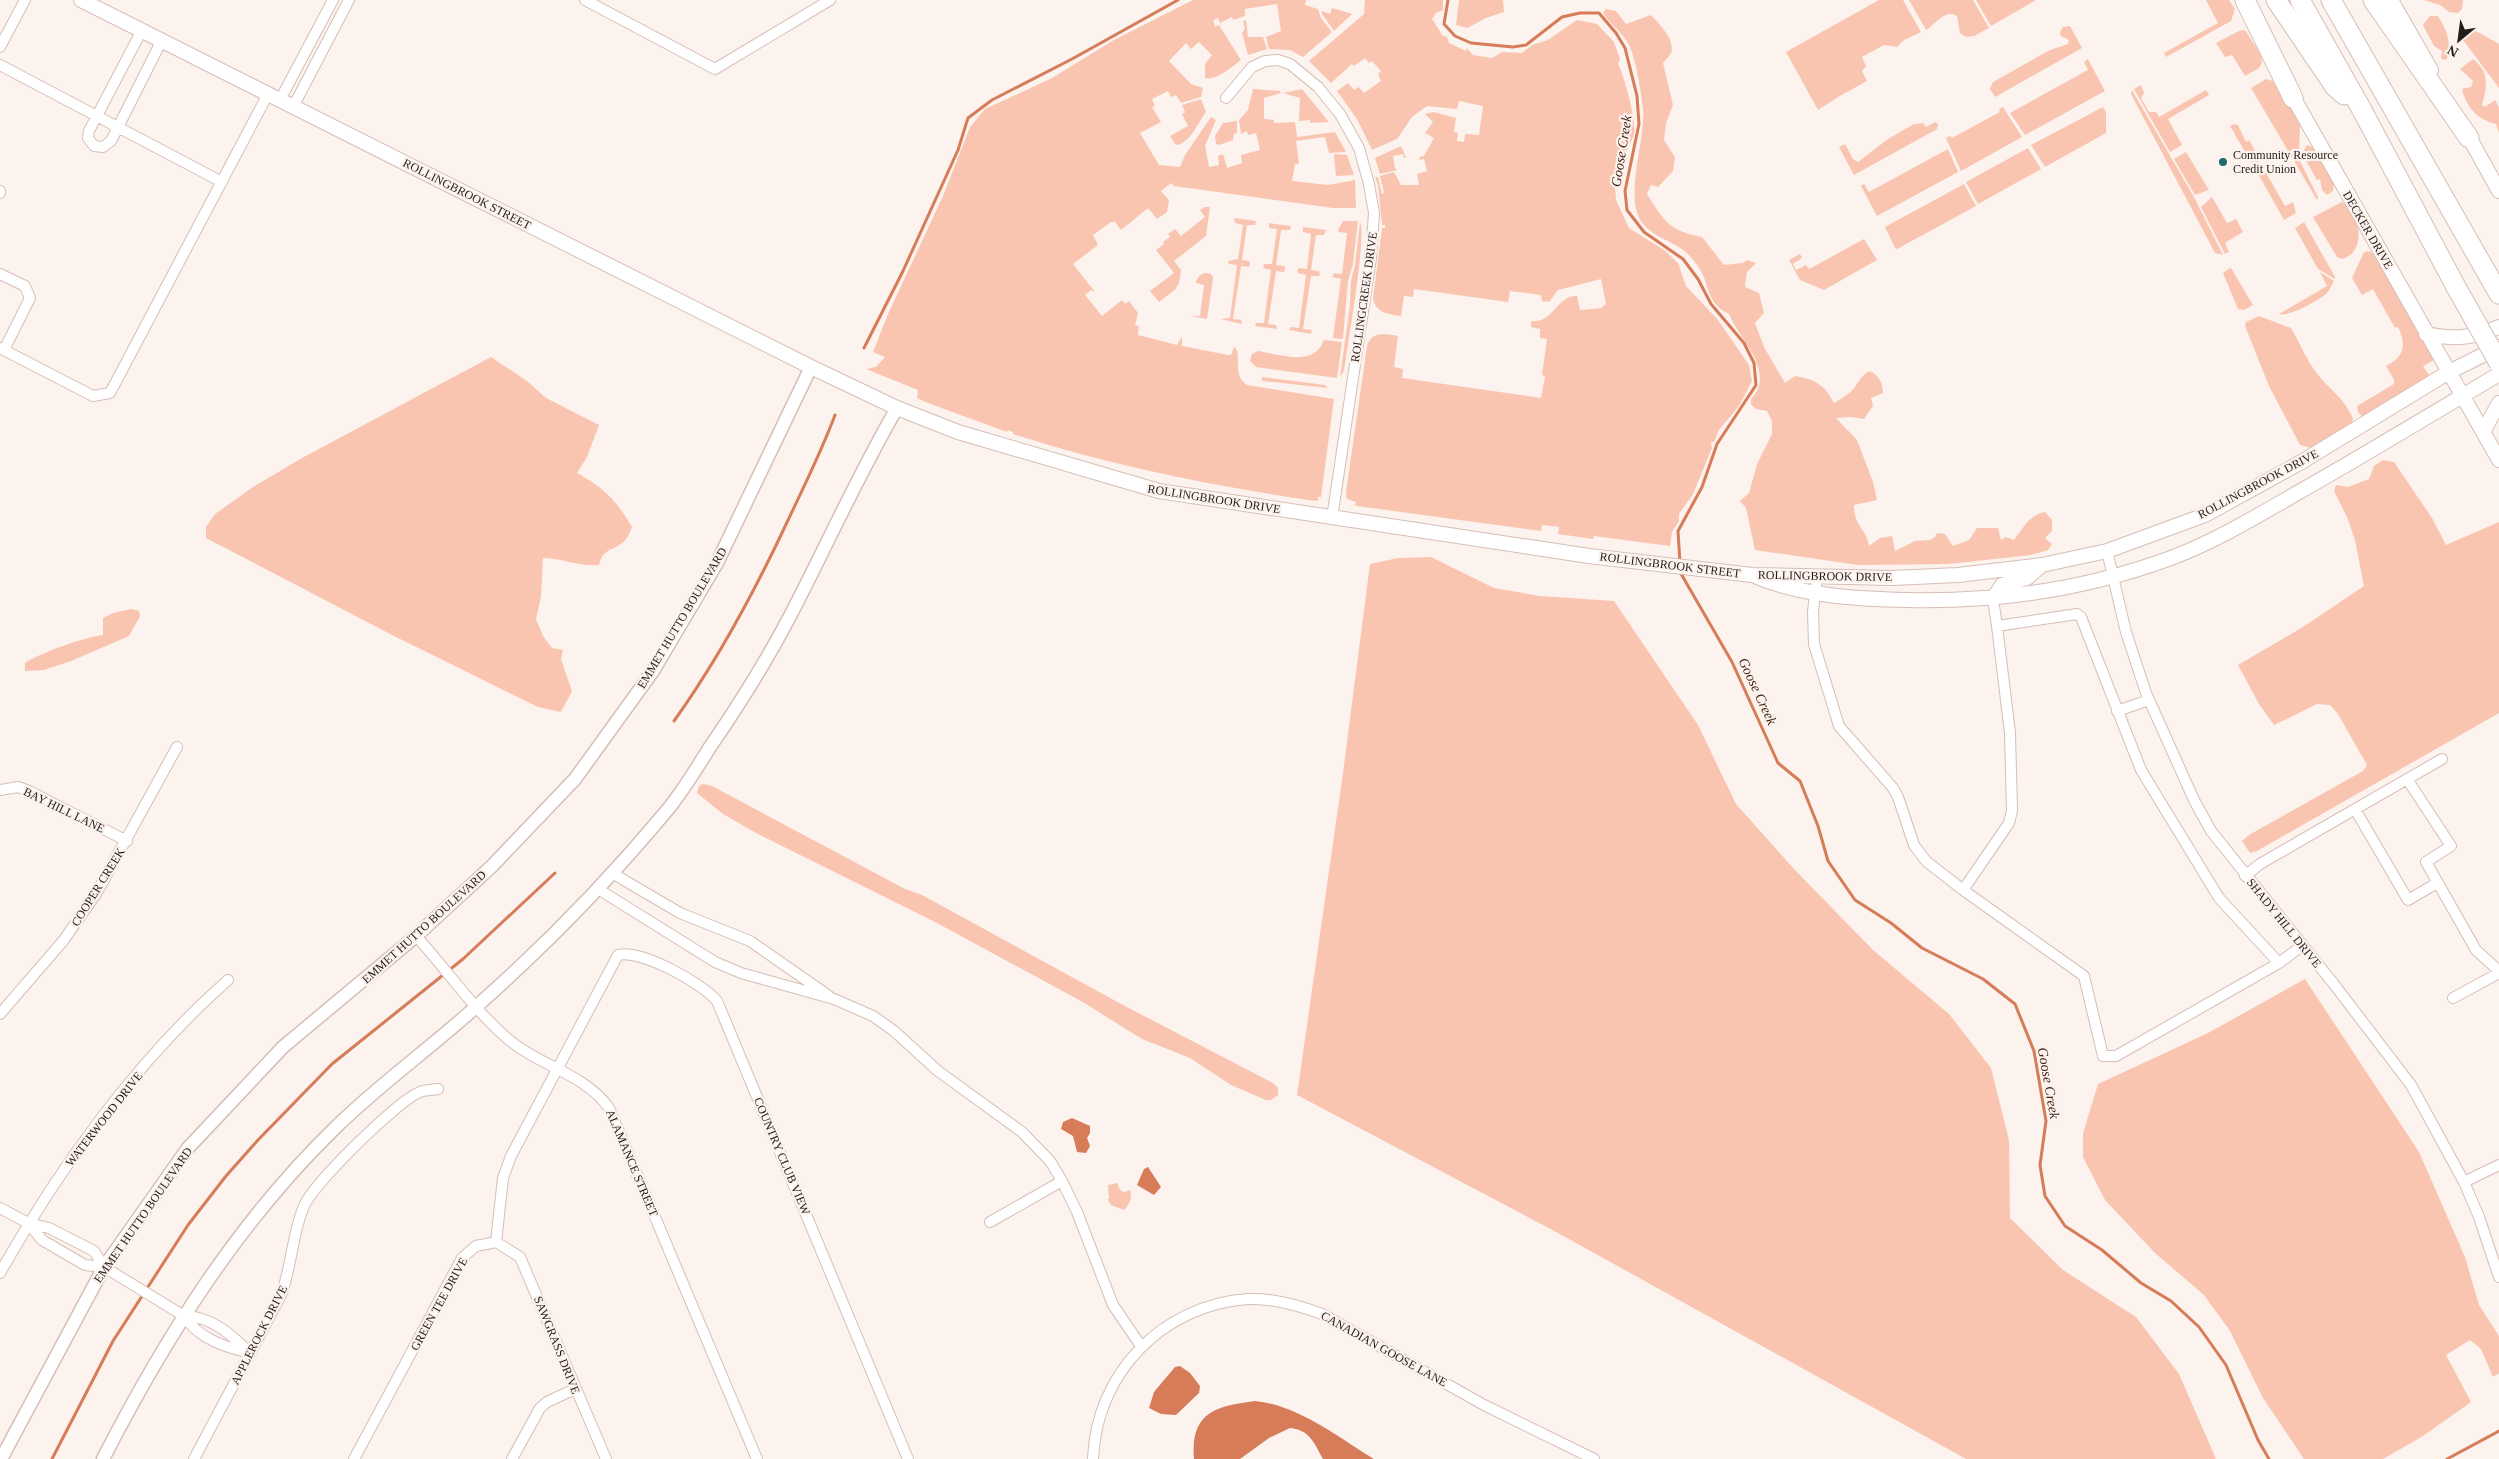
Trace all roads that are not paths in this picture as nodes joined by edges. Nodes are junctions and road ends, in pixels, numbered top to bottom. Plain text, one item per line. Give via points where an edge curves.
1 (25, 0) edge
2 (81, 0) edge
3 (334, 0) edge
4 (349, 0) edge
5 (585, 0) edge
6 (830, 0) edge
7 (2238, 0) edge
8 (2245, 0) edge
9 (2276, 0) edge
10 (2300, 0) edge
11 (2331, 0) edge
12 (2372, 0) edge
13 (2392, 0) edge
14 (142, 30) junction
15 (162, 40) junction
16 (0, 47) edge
17 (0, 65) edge
18 (274, 97) junction
19 (1226, 98) dead end
20 (2293, 98) junction
21 (294, 107) junction
22 (2362, 110) junction
23 (97, 116) junction
24 (118, 126) junction
25 (2469, 138) junction
26 (222, 182) junction
27 (2499, 190) edge
28 (0, 274) edge
29 (2499, 294) edge
30 (2499, 327) edge
31 (2426, 334) junction
32 (2499, 347) edge
33 (2, 349) edge
34 (2499, 364) edge
35 (810, 367) junction
36 (2448, 372) junction
37 (2499, 374) edge
38 (853, 387) joint
39 (2462, 396) junction
40 (2499, 403) edge
41 (897, 408) junction
42 (2483, 432) junction
43 (2499, 460) edge
44 (1332, 518) junction
45 (2107, 551) junction
46 (1589, 556) joint
47 (2042, 565) junction
48 (1752, 575) junction
49 (1817, 575) junction
50 (2114, 575) junction
51 (1815, 592) junction
52 (1994, 599) junction
53 (1997, 626) junction
54 (2149, 700) junction
55 (2117, 711) junction
56 (176, 746) dead end
57 (2442, 759) dead end
58 (2407, 779) junction
59 (0, 790) edge
60 (2356, 810) junction
61 (127, 841) junction
62 (612, 873) junction
63 (2245, 876) junction
64 (2437, 883) junction
65 (598, 889) junction
66 (1963, 890) junction
67 (416, 936) junction
68 (2303, 945) junction
69 (2279, 963) junction
70 (2499, 972) edge
71 (228, 980) dead end
72 (2453, 998) dead end
73 (834, 999) junction
74 (477, 1006) junction
75 (0, 1014) edge
76 (557, 1068) junction
77 (438, 1089) dead end
78 (2499, 1165) edge
79 (1062, 1181) junction
80 (2464, 1182) junction
81 (0, 1208) edge
82 (990, 1222) dead end
83 (28, 1223) junction
84 (496, 1242) junction
85 (104, 1267) junction
86 (0, 1273) edge
87 (2499, 1277) edge
88 (184, 1316) junction
89 (1141, 1346) junction
90 (250, 1353) junction
91 (575, 1389) junction
92 (1, 1459) edge
93 (103, 1459) edge
94 (194, 1459) edge
95 (354, 1459) edge
96 (512, 1459) edge
97 (606, 1459) edge
98 (757, 1459) edge
99 (908, 1459) edge
100 (1093, 1459) edge
101 (1594, 1459) edge

1 - 16 street
2 - 14 main road, ROLLINGBROOK STREET
3 - 18 street
4 - 21 street
5 - 6 street via 715,69
7 - 20 main road, DECKER DRIVE
8 - 20 highway
9 - 22 highway via 2335,88
10 - 22 highway
11 - 29 highway
12 - 25 highway
13 - 25 main road
14 - 15 main road, ROLLINGBROOK STREET
14 - 23 street
15 - 18 main road, ROLLINGBROOK STREET
15 - 24 street
17 - 23 street
18 - 21 main road, ROLLINGBROOK STREET
18 - 26 street
19 - 44 street, ROLLINGCREEK DRIVE via 1252,67 1265,61 1278,60 1290,64 1318,87 1340,114 1359,148 1369,184 1374,213 1371,258
20 - 31 main road, DECKER DRIVE
21 - 35 main road, ROLLINGBROOK STREET
22 - 34 highway, bridge
23 - 24 street
23 - 24 street via 88,138 94,146 103,147
24 - 26 street
25 - 27 main road
26 - 33 street via 110,393 93,396
28 - 33 street via 25,286 30,298
30 - 31 main road via 2462,338
31 - 36 main road, DECKER DRIVE
32 - 36 main road, ROLLINGBROOK DRIVE
35 - 38 main road, ROLLINGBROOK STREET
35 - 67 street, EMMET HUTTO BOULEVARD via 726,545 653,671 574,779 492,866
36 - 39 main road, DECKER DRIVE
36 - 45 main road, ROLLINGBROOK DRIVE via 2303,461 2205,515
37 - 39 main road, ROLLINGBROOK DRIVE
38 - 41 main road, ROLLINGBROOK DRIVE
39 - 42 main road, DECKER DRIVE
39 - 50 main road, ROLLINGBROOK DRIVE via 2226,534 2170,558
40 - 42 main road
41 - 44 main road, ROLLINGBROOK DRIVE via 989,442 1159,492
41 - 62 street via 790,617 742,701 671,805
42 - 43 main road, DECKER DRIVE
44 - 46 main road, ROLLINGBROOK DRIVE
45 - 47 main road, ROLLINGBROOK DRIVE
45 - 50 street, SHADY HILL DRIVE
46 - 48 main road, ROLLINGBROOK STREET
47 - 49 main road, ROLLINGBROOK DRIVE via 1892,578
47 - 52 main road via 2027,578 2002,586
48 - 49 main road, ROLLINGBROOK DRIVE
48 - 51 main road, ROLLINGBROOK DRIVE via 1779,586
49 - 51 street
50 - 52 main road, ROLLINGBROOK DRIVE
50 - 54 street, SHADY HILL DRIVE via 2126,632
51 - 52 main road, ROLLINGBROOK DRIVE via 1871,599
51 - 66 street via 1814,644 1839,726 1893,788 1914,846
52 - 53 street
53 - 55 street via 2077,614 2081,617
53 - 66 street via 2010,733 2012,811 2009,823
54 - 55 street
54 - 63 street, SHADY HILL DRIVE via 2206,823
55 - 69 street via 2139,768 2219,898
56 - 61 street, COOPER CREEK
57 - 58 street
58 - 60 street
58 - 64 street via 2451,846 2426,862
59 - 61 street, BAY HILL LANE via 18,787 29,791
60 - 63 street via 2260,864
60 - 64 street via 2408,900
61 - 75 street, COOPER CREEK via 74,926
62 - 65 street
62 - 73 street via 680,913 750,941
63 - 68 street, SHADY HILL DRIVE
64 - 70 street via 2476,950
65 - 73 street via 715,962
65 - 74 street via 583,907
66 - 69 street via 2084,976 2100,1047 2103,1056 2108,1058
67 - 74 street, ALAMANCE STREET
67 - 85 street, EMMET HUTTO BOULEVARD via 283,1047 188,1148
68 - 69 street
68 - 80 street, SHADY HILL DRIVE via 2412,1085
70 - 72 street
71 - 83 street, WATERWOOD DRIVE via 131,1084 82,1145
73 - 79 street via 894,1031 938,1071 1022,1132 1050,1161
74 - 76 street, ALAMANCE STREET via 509,1040
74 - 88 street via 365,1100 320,1143 277,1189 217,1266
76 - 84 street via 503,1178
76 - 98 street, ALAMANCE STREET via 594,1090 612,1115
76 - 99 street, COUNTRY CLUB VIEW via 618,955 626,953 645,958 705,989 717,1001
77 - 90 street, APPLEROCK DRIVE via 420,1092 403,1103 340,1160 308,1198 299,1221 282,1295
78 - 80 street
79 - 82 street
79 - 89 street via 1114,1306
80 - 87 street, SHADY HILL DRIVE
81 - 83 street
83 - 85 street via 49,1228 94,1251
83 - 85 street via 42,1240 84,1265
83 - 86 street, WATERWOOD DRIVE
84 - 91 street, SAWGRASS DRIVE via 520,1258
84 - 95 street, GREEN TEE DRIVE via 476,1246 462,1258
85 - 88 street
85 - 92 street, EMMET HUTTO BOULEVARD
88 - 90 street via 192,1328 224,1347
88 - 93 street via 143,1382
89 - 100 street, CANADIAN GOOSE LANE via 1109,1392 1097,1428
89 - 101 street, CANADIAN GOOSE LANE via 1158,1332 1192,1313 1230,1301 1262,1299 1297,1304 1322,1314 1484,1405
90 - 94 street, APPLEROCK DRIVE
91 - 96 street via 540,1408
91 - 97 street, SAWGRASS DRIVE

